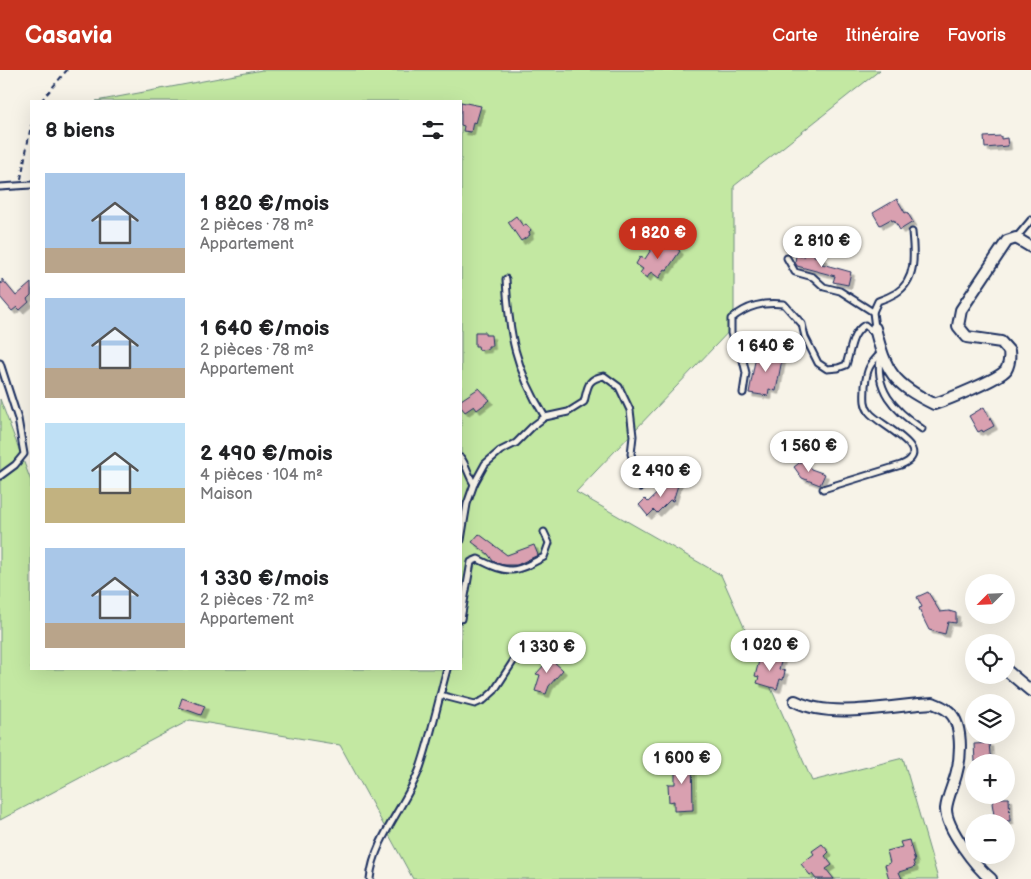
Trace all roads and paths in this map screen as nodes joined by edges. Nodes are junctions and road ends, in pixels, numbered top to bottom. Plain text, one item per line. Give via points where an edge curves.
1 (67, 70) edge
2 (42, 100) edge
3 (30, 130) edge
4 (20, 185) junction
5 (30, 185) edge
6 (0, 187) edge
7 (1031, 220) edge
8 (912, 232) dead end
9 (1016, 238) junction
10 (1031, 247) edge
11 (787, 258) dead end
12 (506, 279) dead end
13 (873, 312) junction
14 (876, 332) junction
15 (881, 353) junction
16 (0, 363) edge
17 (743, 393) dead end
18 (545, 417) junction
19 (922, 429) dead end
20 (462, 459) edge
21 (0, 476) edge
22 (474, 484) junction
23 (641, 487) dead end
24 (824, 489) dead end
25 (544, 532) dead end
26 (462, 534) edge
27 (462, 613) edge
28 (546, 647) dead end
29 (447, 670) edge
30 (1015, 678) edge
31 (1031, 692) edge
32 (440, 695) junction
33 (795, 701) dead end
34 (370, 879) edge
35 (991, 879) edge

1 - 2 path
3 - 4 path
4 - 5 lane
4 - 6 lane
7 - 9 lane
8 - 13 lane via 914,252 907,284 878,302
9 - 10 street
9 - 15 street via 1007,241 998,251 961,310 958,326 967,337 1001,342 1009,351 1010,361 1004,372 962,394 934,404 912,393 893,377
11 - 13 lane via 795,272 813,277 824,287 840,291
12 - 18 lane via 509,322 517,360
13 - 14 lane
14 - 15 street
14 - 17 lane via 865,325 860,328 852,340 846,365 828,369 818,363 802,324 784,304 766,302 752,306 731,319 731,333 746,373
15 - 19 lane via 878,368 888,398
15 - 24 lane via 867,370 864,401 874,418 905,438 913,447 913,456 901,465
16 - 21 lane via 18,419 24,454
18 - 22 lane via 516,443 485,464
18 - 23 lane via 568,412 584,402 589,384 594,378 604,376 619,387 630,410 631,454
20 - 22 lane
22 - 26 lane
25 - 27 lane via 549,543 544,556 516,570 506,571 478,559 471,562
28 - 32 lane via 537,644 516,657 494,692 484,700 475,704
29 - 32 lane
30 - 31 street
32 - 34 lane via 420,769 378,849
33 - 35 street via 826,710 933,703 948,710 956,721 960,739 947,816 963,848

